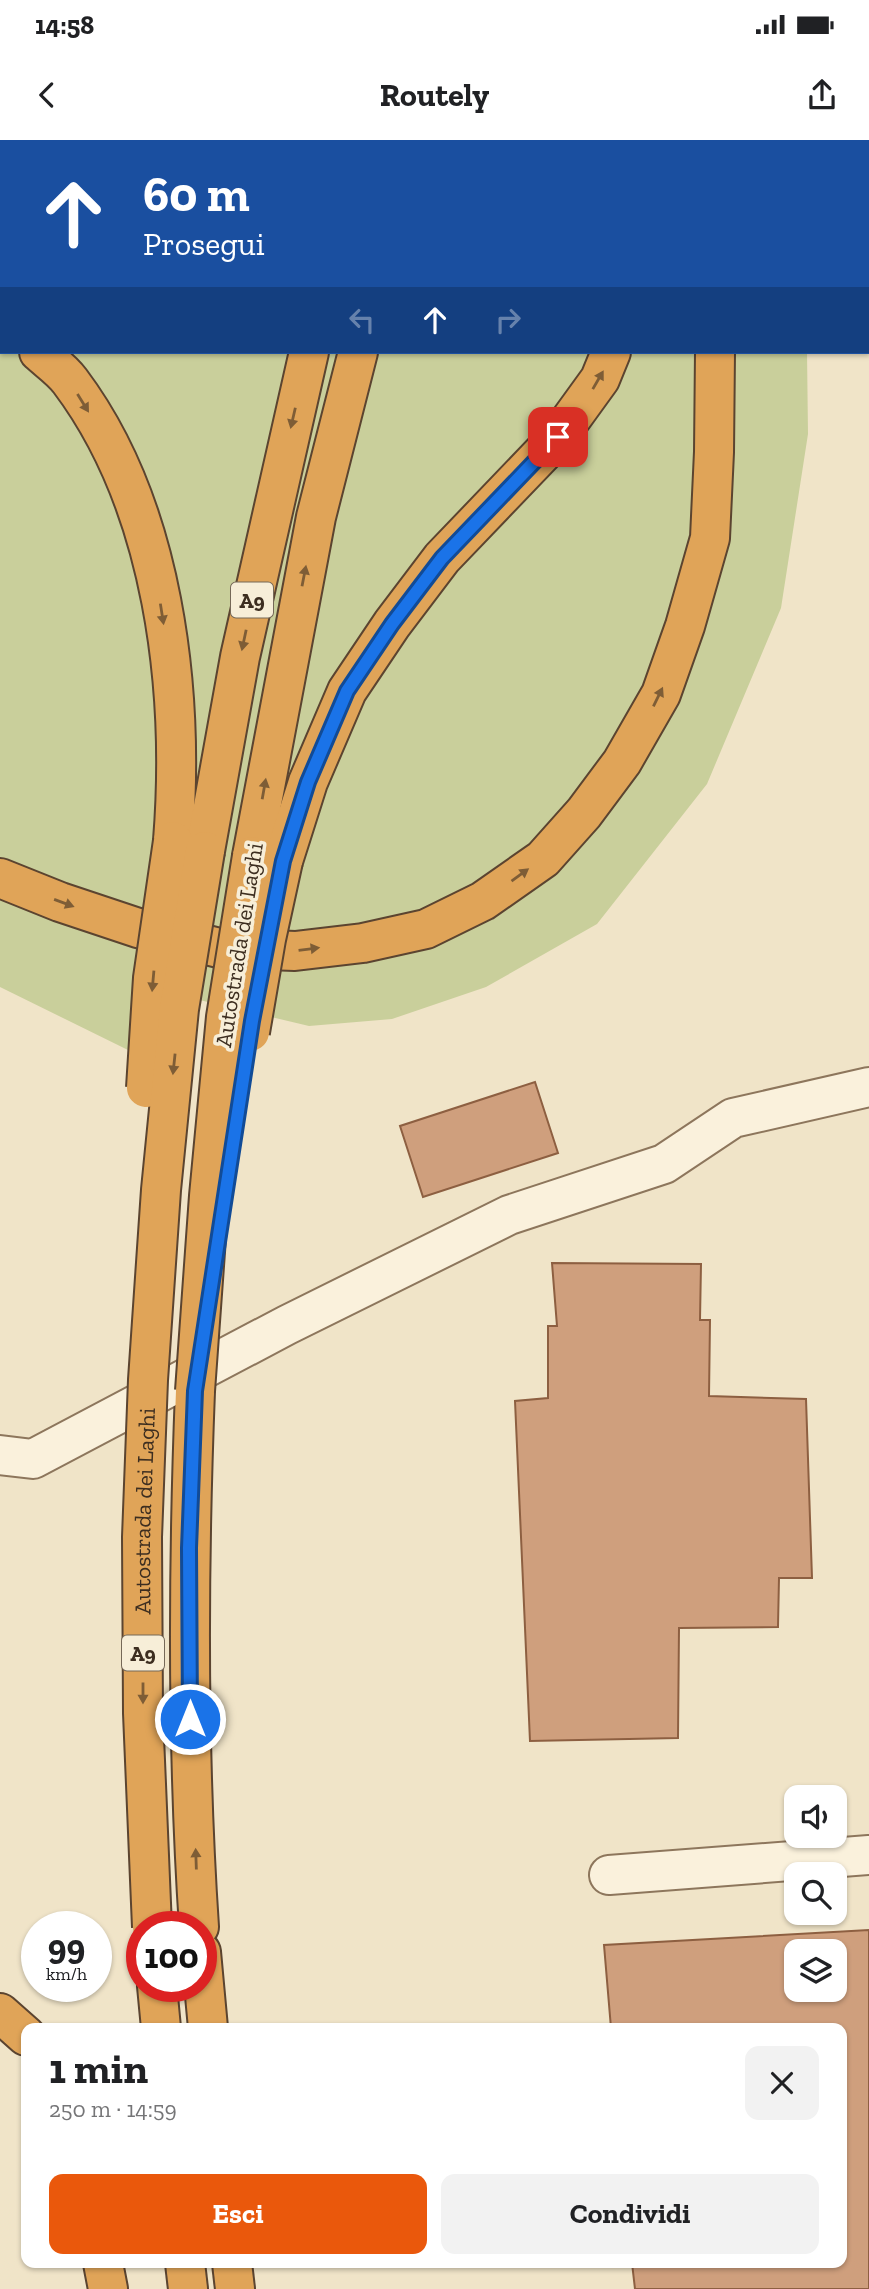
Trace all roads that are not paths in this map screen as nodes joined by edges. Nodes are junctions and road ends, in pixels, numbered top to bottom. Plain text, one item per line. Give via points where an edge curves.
1 (41, 354) edge
2 (309, 354) edge
3 (357, 354) edge
4 (610, 354) edge
5 (715, 354) edge
6 (189, 846) junction
7 (267, 859) junction
8 (0, 878) edge
9 (869, 1087) edge
10 (0, 1455) edge
11 (869, 1855) edge
12 (609, 1875) dead end
13 (151, 1911) edge
14 (198, 1911) edge
15 (159, 2002) edge
16 (206, 2002) edge
17 (0, 2013) edge
18 (161, 2023) edge
19 (208, 2023) edge
20 (21, 2032) edge
21 (104, 2268) edge
22 (186, 2268) edge
23 (233, 2268) edge
24 (108, 2289) edge
25 (188, 2289) edge
26 (235, 2289) edge

1 -> 6 highway via 69,379 106,438 135,504 156,576 169,654 177,789
2 -> 6 highway, Autostrada dei Laghi / A9 via 240,657
7 -> 3 highway, Autostrada dei Laghi / A9 via 316,517
7 -> 4 highway via 308,782 347,691 392,624 442,558 558,437 600,379
8 -> 5 highway via 138,928 219,948 295,951 426,929 483,901 543,859 622,762 661,694 685,626 710,538
6 -> 13 highway, Autostrada dei Laghi / A9, bridge via 148,1380 142,1537
14 -> 7 highway, Autostrada dei Laghi / A9, bridge via 190,1706 189,1548 195,1391 226,1017
9 - 10 lane via 733,1118 664,1164 509,1215 33,1459
11 - 12 lane
15 - 18 highway
16 - 19 highway
17 - 20 highway
21 - 24 highway
22 - 25 highway
23 - 26 highway

